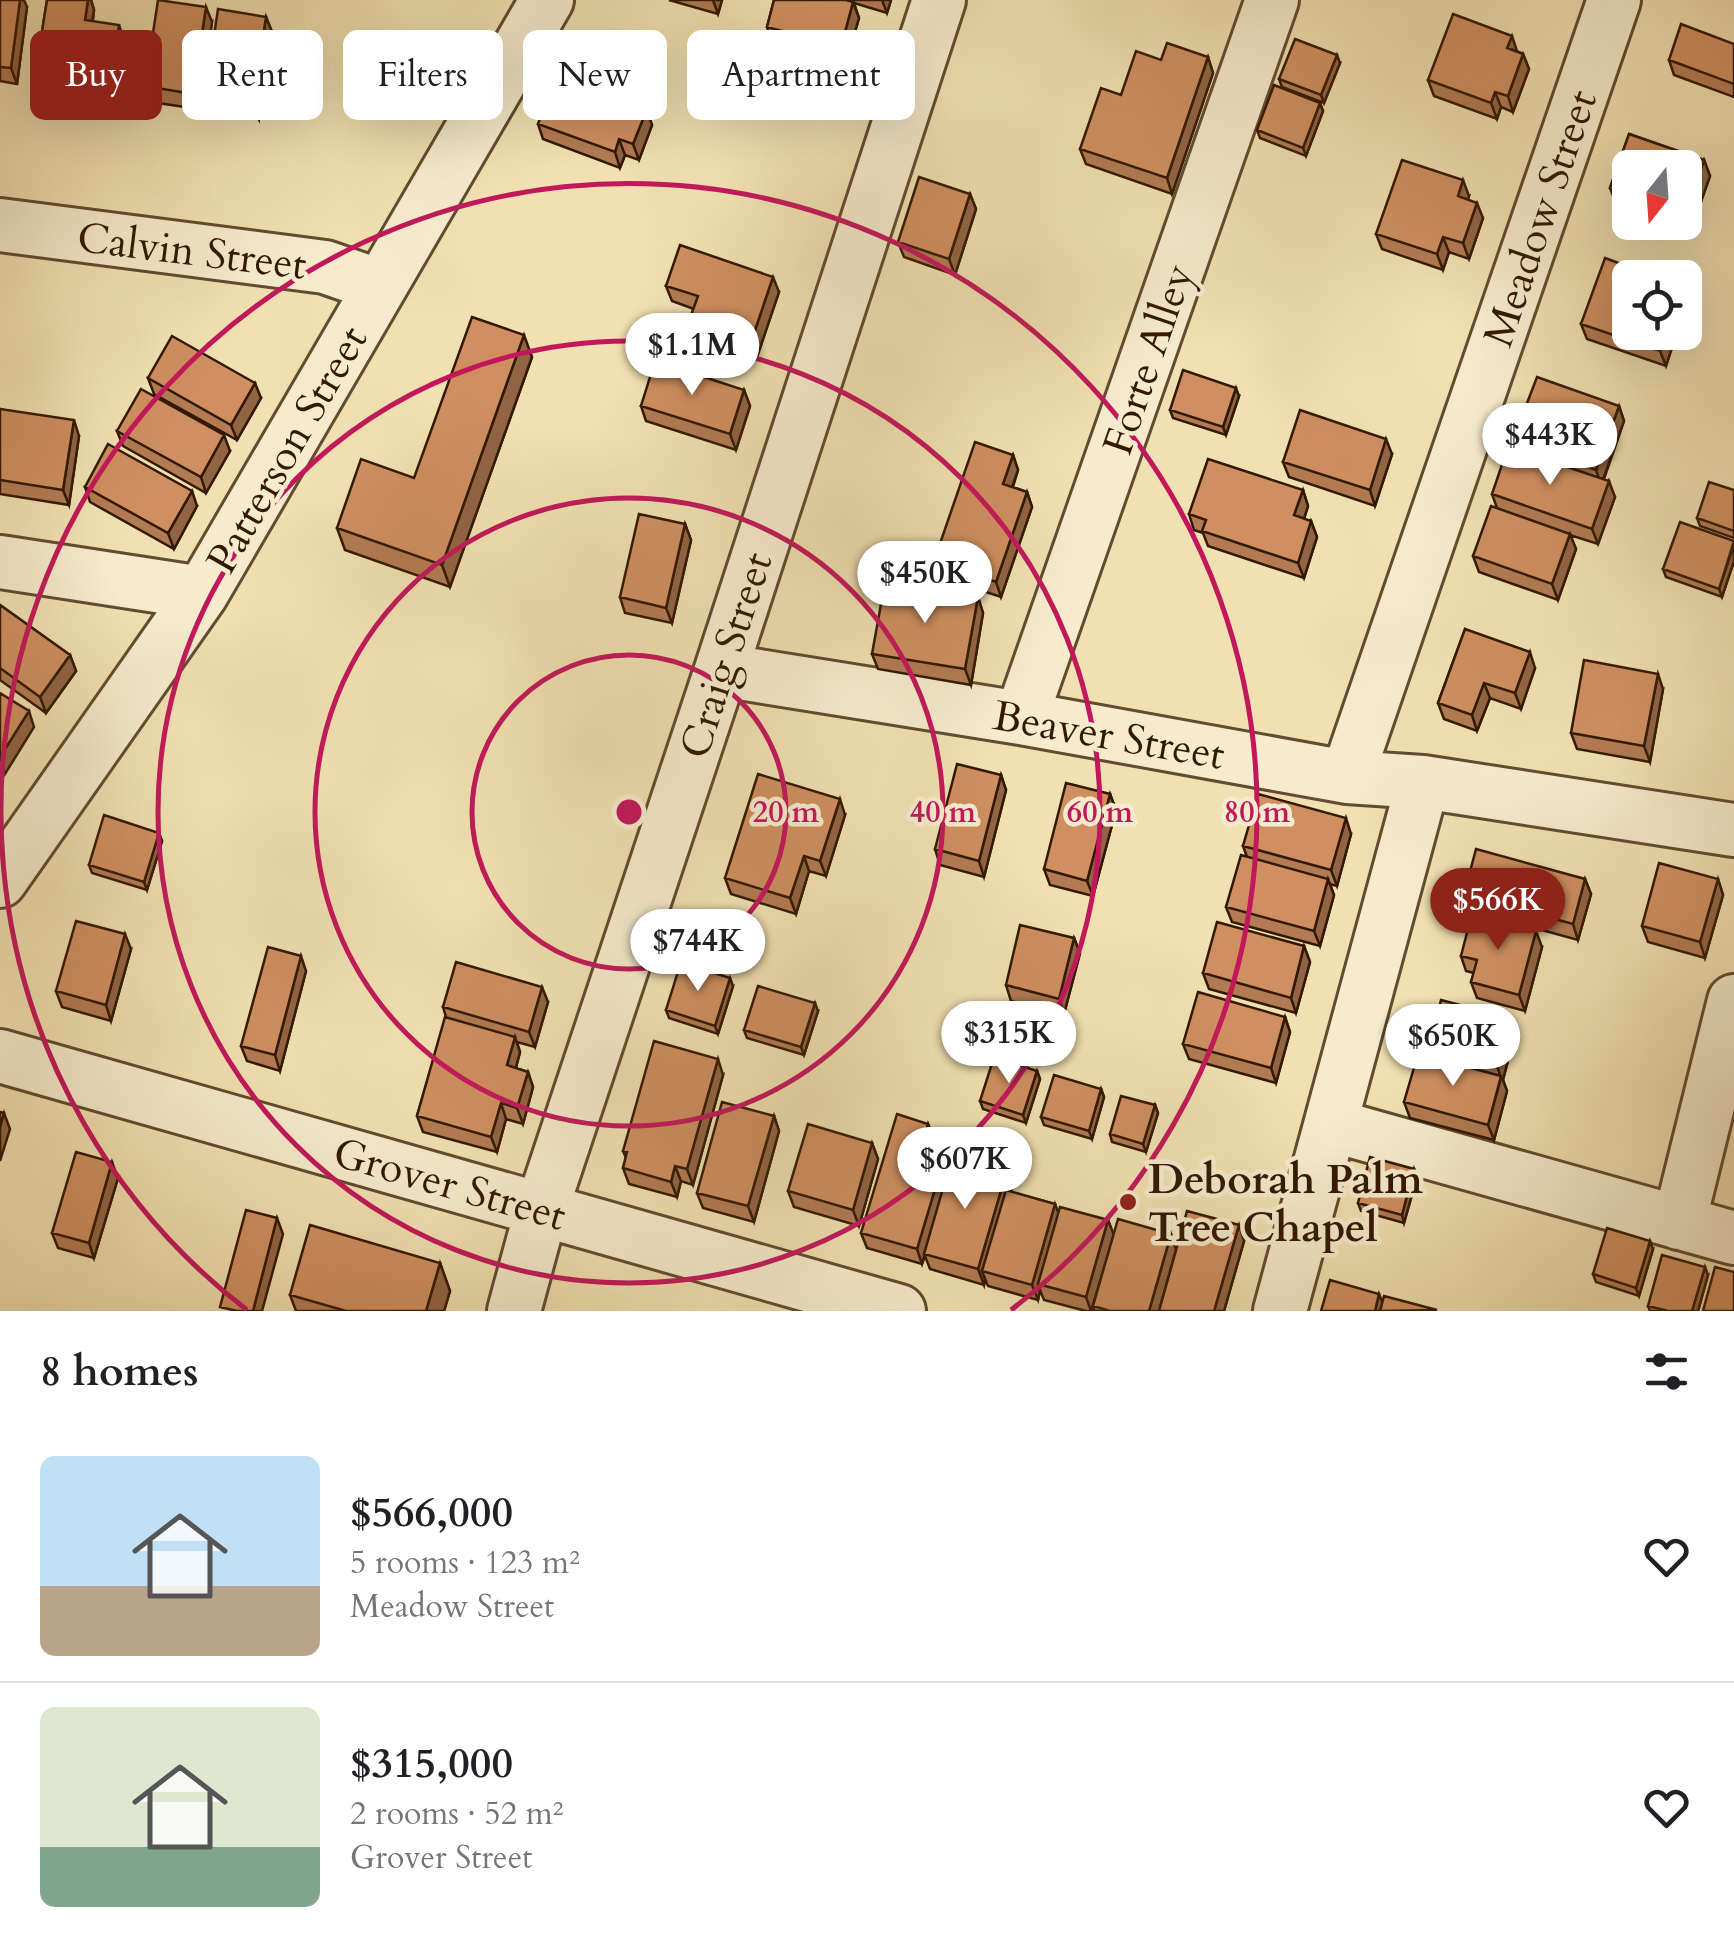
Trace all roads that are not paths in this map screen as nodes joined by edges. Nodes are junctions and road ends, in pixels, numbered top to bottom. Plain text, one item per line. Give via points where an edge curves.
1 (546, 0) edge
2 (939, 0) edge
3 (1272, 0) edge
4 (1614, 0) edge
5 (0, 226) edge
6 (380, 286) junction
7 (0, 562) edge
8 (202, 593) junction
9 (721, 670) junction
10 (1022, 718) junction
11 (1347, 777) junction
12 (1424, 782) junction
13 (1730, 816) edge
14 (0, 881) edge
15 (1734, 1001) edge
16 (0, 1056) edge
17 (1330, 1125) junction
18 (542, 1208) junction
19 (1679, 1223) junction
20 (1734, 1238) edge
21 (514, 1311) edge
22 (899, 1311) edge
23 (1280, 1311) edge

1 - 6 street, Patterson Street
2 - 9 street, Craig Street
3 - 10 street, Forte Alley
4 - 11 street, Meadow Street
5 - 6 street, Calvin Street via 325,267
6 - 8 street, Patterson Street
7 - 8 street
8 - 14 street, Patterson Street
9 - 10 street, Beaver Street
9 - 18 street, Craig Street
10 - 11 street, Beaver Street
11 - 12 street, Beaver Street
12 - 13 street, Beaver Street
12 - 17 street
15 - 19 street
16 - 18 street, Grover Street
17 - 19 street
17 - 23 street
18 - 21 street, Craig Street
18 - 22 street, Grover Street
19 - 20 street

